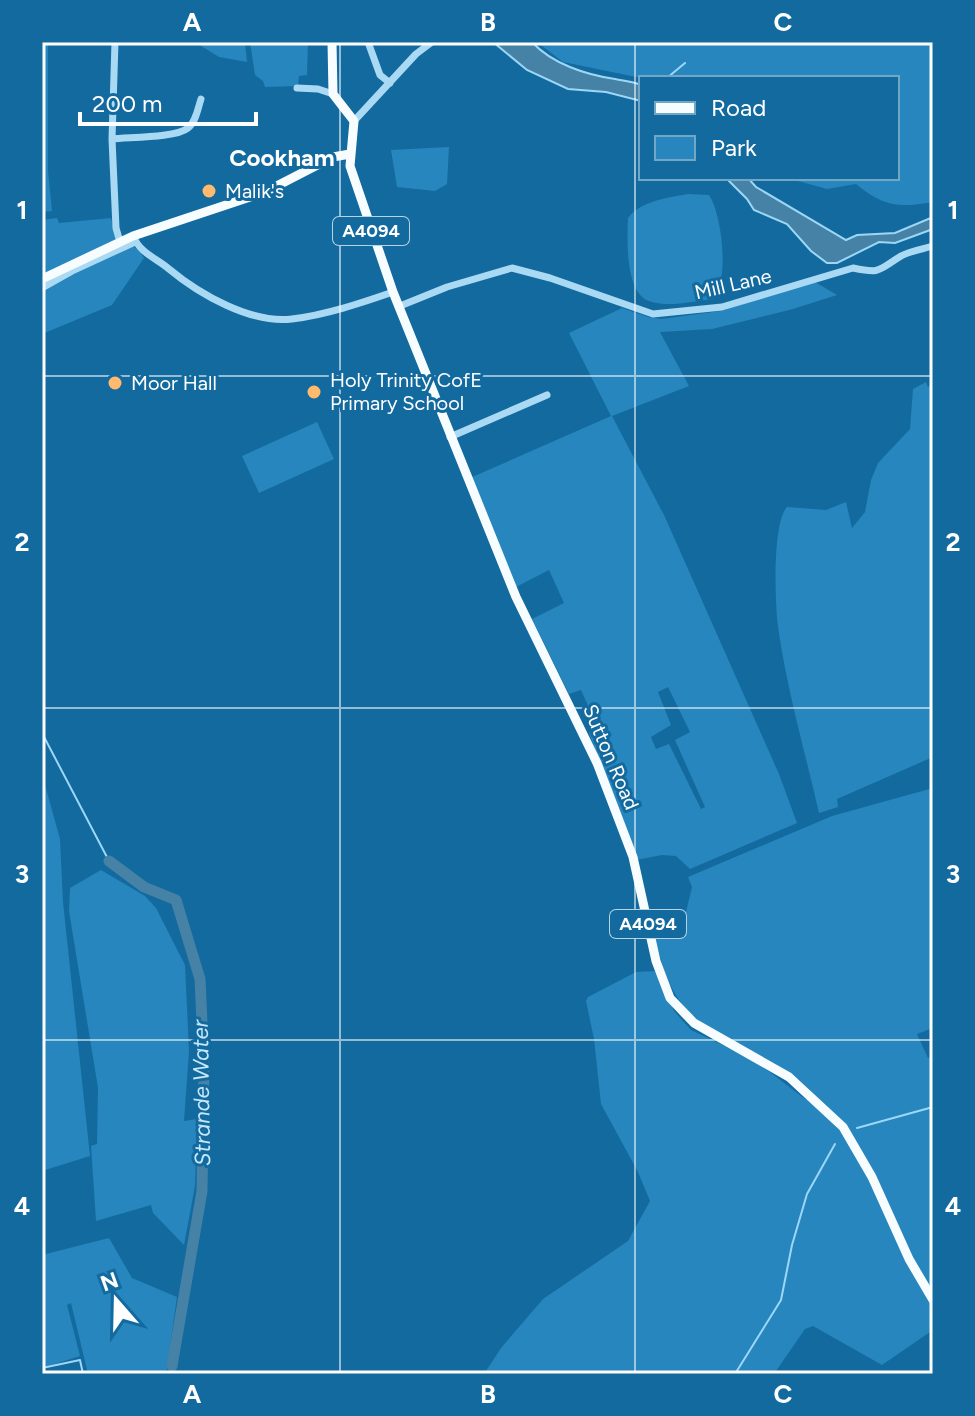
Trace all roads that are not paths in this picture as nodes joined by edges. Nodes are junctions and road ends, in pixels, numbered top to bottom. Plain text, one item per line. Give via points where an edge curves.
1 (115, 42) edge
2 (332, 42) edge
3 (368, 42) edge
4 (432, 42) edge
5 (390, 83) junction
6 (297, 88) dead end
7 (333, 94) junction
8 (201, 99) dead end
9 (354, 121) junction
10 (189, 126) junction
11 (198, 132) dead end
12 (112, 139) junction
13 (350, 154) junction
14 (134, 239) junction
15 (120, 242) junction
16 (933, 246) edge
17 (42, 279) edge
18 (42, 288) edge
19 (393, 292) junction
20 (400, 306) junction
21 (546, 394) dead end
22 (450, 437) junction
23 (933, 1300) edge

1 - 12 street
2 - 7 main road
3 - 5 street via 380,75
4 - 5 street
5 - 9 street
6 - 7 street
7 - 9 main road
8 - 10 street
9 - 13 main road, A4094
10 - 11 street
10 - 12 street via 176,133
12 - 15 street
13 - 14 main road via 333,157 265,192
13 - 19 main road, Sutton Road / A4094
14 - 15 main road
14 - 18 street
14 - 19 street via 200,293 265,317 290,319
15 - 17 main road
16 - 20 street, Mill Lane via 872,272 853,268 722,307 653,314 512,268
19 - 20 main road, Sutton Road / A4094
20 - 22 main road, Sutton Road / A4094
21 - 22 street
22 - 23 main road, Sutton Road / A4094 via 516,597 597,763 633,857 656,961 670,998 694,1023 789,1077 843,1127

